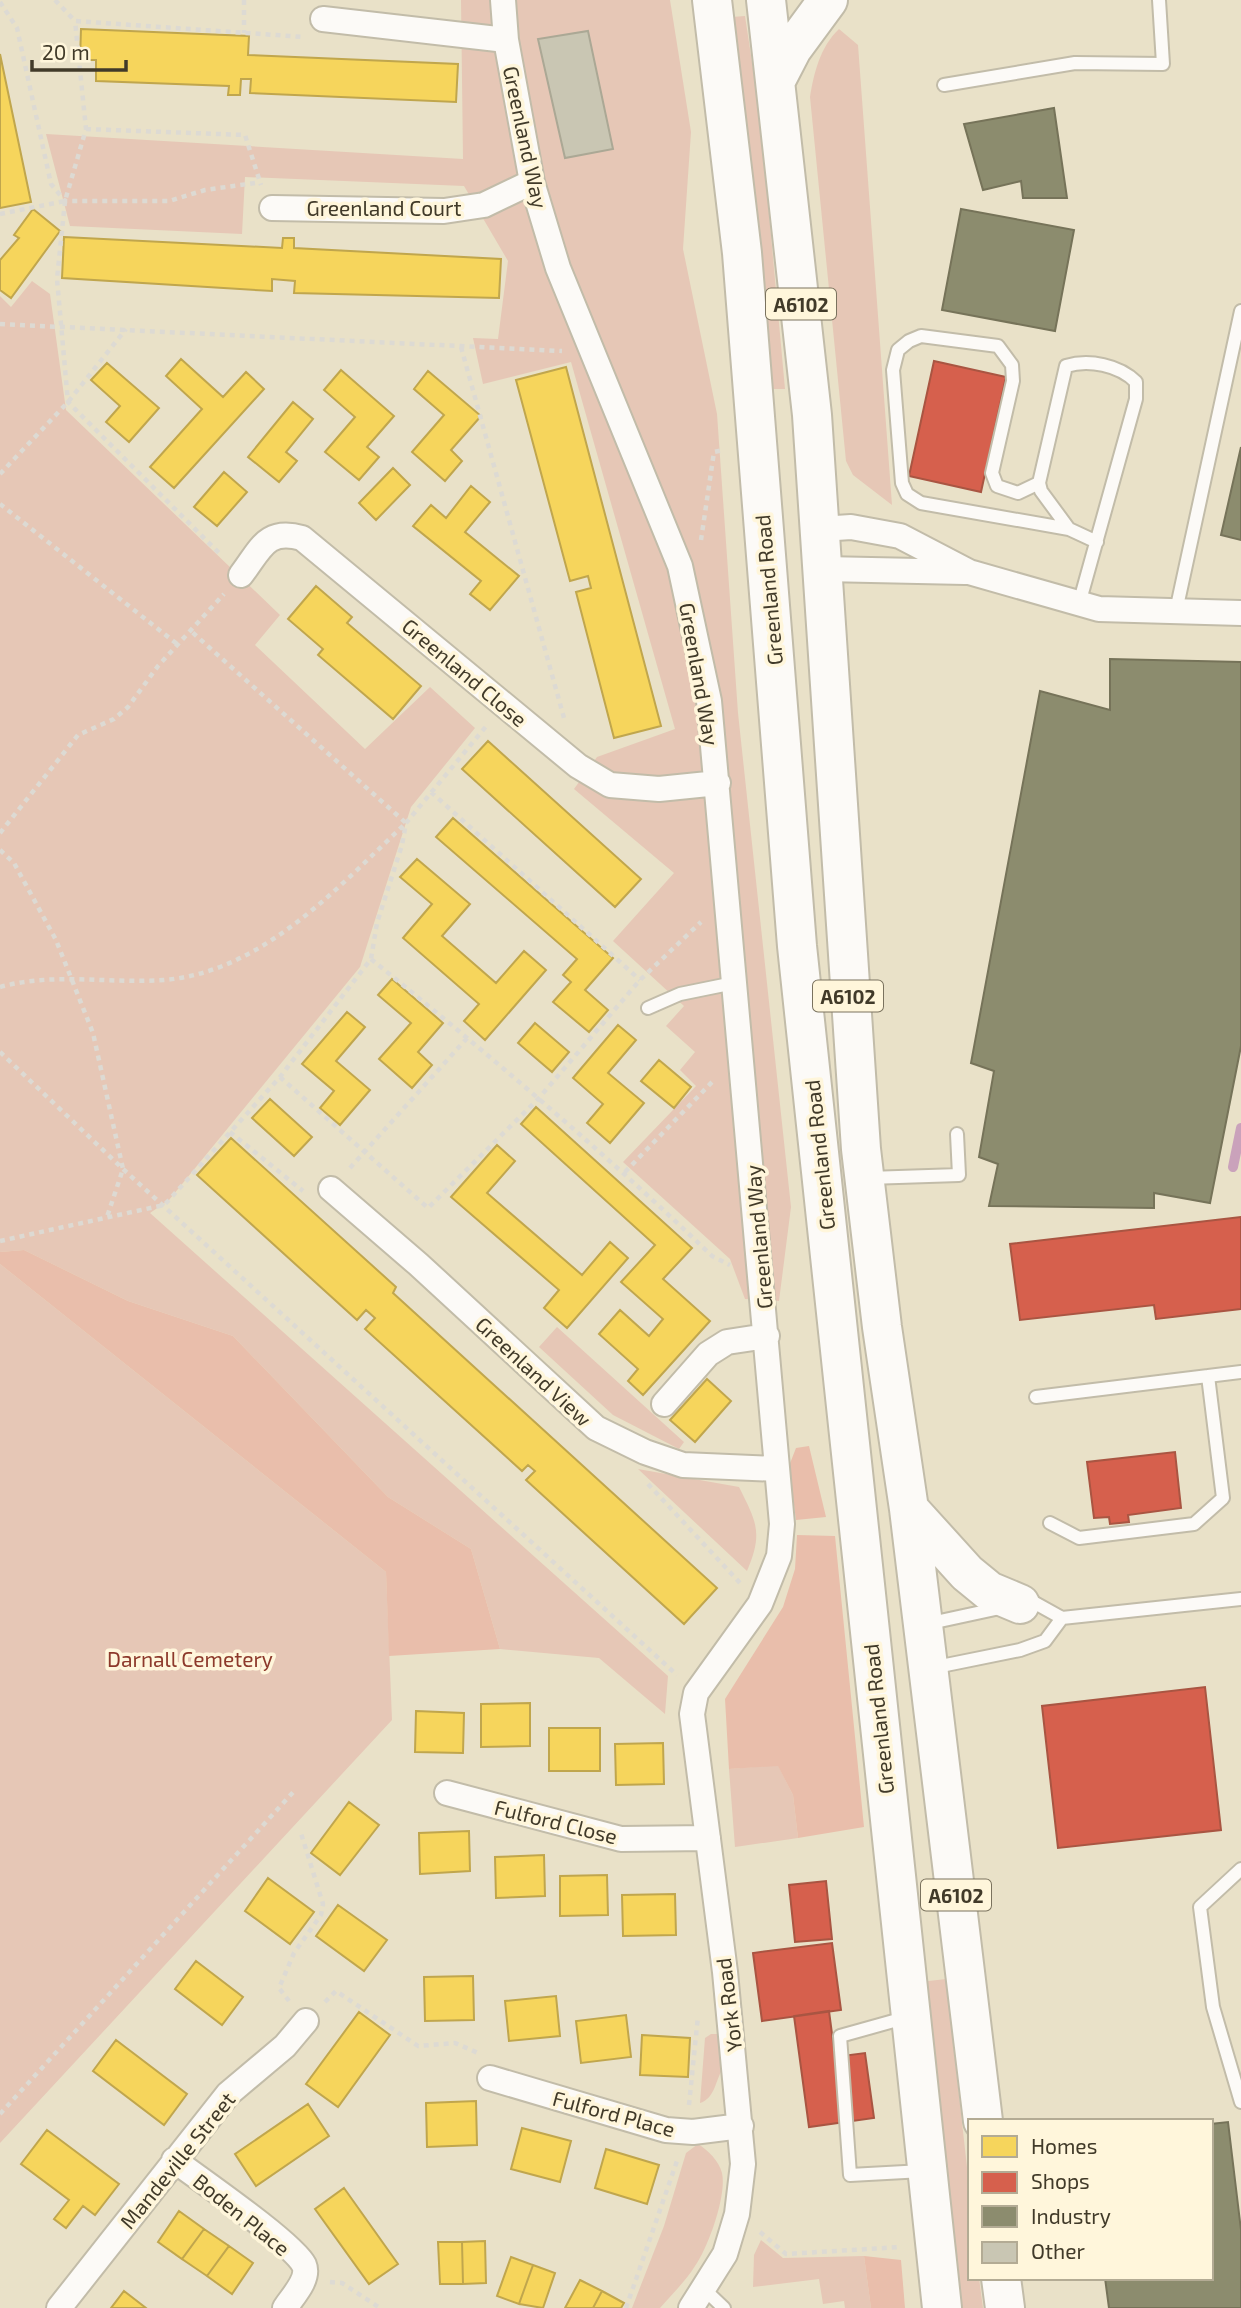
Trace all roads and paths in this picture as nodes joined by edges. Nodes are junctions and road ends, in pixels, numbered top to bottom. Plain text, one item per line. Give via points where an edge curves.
1 (55, 0) edge
2 (244, 0) edge
3 (503, 0) edge
4 (712, 0) edge
5 (766, 0) edge
6 (828, 0) edge
7 (1159, 0) edge
8 (0, 2) edge
9 (323, 19) joint
10 (75, 21) junction
11 (244, 33) junction
12 (506, 40) junction
13 (776, 80) junction
14 (944, 85) dead end
15 (86, 129) junction
16 (532, 182) junction
17 (260, 183) junction
18 (65, 201) junction
19 (272, 208) joint
20 (0, 214) edge
21 (1241, 310) edge
22 (0, 324) edge
23 (58, 325) junction
24 (127, 328) junction
25 (461, 347) junction
26 (590, 352) junction
27 (68, 402) junction
28 (756, 446) junction
29 (0, 474) edge
30 (1040, 483) junction
31 (0, 503) edge
32 (821, 529) junction
33 (1069, 529) junction
34 (1097, 542) junction
35 (765, 552) junction
36 (680, 566) junction
37 (824, 569) junction
38 (969, 572) junction
39 (240, 575) junction
40 (1079, 604) junction
41 (1176, 611) junction
42 (1241, 613) edge
43 (192, 632) junction
44 (177, 644) junction
45 (504, 705) junction
46 (578, 766) junction
47 (718, 783) junction
48 (431, 792) junction
49 (405, 823) junction
50 (0, 833) edge
51 (0, 850) edge
52 (727, 898) junction
53 (370, 959) junction
54 (74, 979) junction
55 (640, 980) junction
56 (734, 983) junction
57 (0, 987) edge
58 (648, 1008) dead end
59 (468, 1037) junction
60 (0, 1052) edge
61 (741, 1052) junction
62 (280, 1077) junction
63 (539, 1098) junction
64 (230, 1132) junction
65 (957, 1133) dead end
66 (365, 1152) junction
67 (123, 1169) junction
68 (625, 1172) junction
69 (864, 1178) junction
70 (331, 1189) junction
71 (163, 1205) junction
72 (107, 1217) junction
73 (0, 1241) edge
74 (762, 1281) junction
75 (767, 1336) junction
76 (1241, 1372) edge
77 (1208, 1376) junction
78 (1036, 1398) dead end
79 (664, 1404) dead end
80 (777, 1469) junction
81 (642, 1477) dead end
82 (909, 1509) junction
83 (1050, 1523) dead end
84 (1241, 1599) edge
85 (760, 1604) junction
86 (1020, 1604) junction
87 (1062, 1618) junction
88 (922, 1625) junction
89 (872, 1657) junction
90 (929, 1668) junction
91 (696, 1693) junction
92 (296, 1789) dead end
93 (447, 1793) dead end
94 (299, 1830) dead end
95 (708, 1838) junction
96 (1241, 1869) edge
97 (909, 2017) junction
98 (306, 2021) junction
99 (490, 2078) joint
100 (1241, 2102) edge
101 (0, 2114) edge
102 (983, 2119) edge
103 (741, 2126) junction
104 (174, 2160) junction
105 (927, 2171) junction
106 (737, 2214) junction
107 (935, 2245) junction
108 (304, 2278) junction
109 (1001, 2280) edge
110 (698, 2299) edge
111 (59, 2308) edge
112 (285, 2308) edge
113 (380, 2308) edge
114 (724, 2308) edge
115 (942, 2308) edge
116 (1005, 2308) edge

1 - 10 path
2 - 11 path
3 - 12 street, Greenland Way
4 - 28 highway, Greenland Road / A6102 via 741,240
5 - 13 highway, Greenland Road / A6102
6 - 13 highway
7 - 14 lane via 1163,64 1075,62
8 - 18 path via 17,28 51,184
9 - 11 path via 319,38
9 - 12 street, Greenland Way
10 - 11 path
10 - 15 path
12 - 16 street, Greenland Way
13 - 32 highway, Greenland Road / A6102
15 - 17 path via 245,135
15 - 18 path
16 - 19 street, Greenland Court via 484,205 444,211
16 - 26 street, Greenland Way
17 - 18 path via 205,190 169,201
17 - 19 path
18 - 20 path
18 - 23 path via 57,279
21 - 41 lane
22 - 23 path
23 - 24 path
23 - 27 path
24 - 25 path
24 - 27 path
25 - 26 path
25 - 46 path
26 - 36 street, Greenland Way
27 - 29 path
27 - 39 path
28 - 35 highway, Greenland Road / A6102
28 - 36 path via 714,452 697,565
30 - 33 lane
30 - 33 lane via 1018,493 1004,491 992,473 1013,381 1012,365 998,346 921,337 898,350 893,370 902,483 907,494 921,503
30 - 34 lane via 1066,366 1080,362 1125,370 1136,382 1136,399
31 - 44 path
32 - 35 highway via 787,538
32 - 37 highway, Greenland Road / A6102
32 - 38 street via 851,527 900,536
33 - 34 lane
34 - 40 lane
35 - 37 highway
35 - 89 highway, Greenland Road / A6102 via 797,946
36 - 47 street, Greenland Way via 709,701
37 - 38 street
37 - 69 highway, Greenland Road / A6102 via 848,989
38 - 40 street
39 - 43 path
39 - 45 street, Greenland Close via 269,538 285,533 302,538
40 - 41 street via 1099,609
41 - 42 street
43 - 44 path
43 - 49 path
44 - 50 path via 114,719 78,735
45 - 46 street, Greenland Close
45 - 48 path
46 - 47 street, Greenland Close via 610,785 659,789
47 - 52 street, Greenland Way
48 - 49 path
48 - 55 path
49 - 53 path
49 - 54 path via 290,927 232,963 167,980
51 - 54 path via 14,863
52 - 55 path
52 - 56 street, Greenland Way
53 - 59 path
53 - 62 path
54 - 57 path
54 - 67 path via 93,1033
55 - 63 path
56 - 58 lane via 680,994
56 - 61 street, Greenland Way
59 - 63 path
59 - 66 path
60 - 67 path
61 - 68 path
61 - 74 street, Greenland Way
62 - 64 path
62 - 66 path
63 - 66 path via 428,1208
63 - 68 path
64 - 70 path via 319,1204
64 - 71 path
65 - 69 lane via 959,1175
66 - 70 path
67 - 71 path
67 - 72 path
68 - 74 path via 712,1256
69 - 82 highway, Greenland Road / A6102
70 - 80 street, Greenland View via 596,1428 683,1465
71 - 72 path
71 - 91 path
72 - 73 path
74 - 75 street, Greenland Way
75 - 79 street, Greenland Way via 727,1342 708,1354
75 - 80 street, Greenland Way
76 - 77 lane
77 - 78 lane
77 - 83 lane via 1223,1498 1194,1524 1079,1538
80 - 85 street, Greenland Way via 782,1524 779,1556
81 - 85 path
82 - 86 highway via 967,1573 989,1591
82 - 88 highway, Greenland Road / A6102
84 - 87 lane
85 - 91 street, Greenland Way
86 - 87 lane via 1035,1603
86 - 88 lane
87 - 90 lane via 1045,1641
88 - 89 highway via 887,1643
88 - 90 highway, Greenland Road / A6102
89 - 90 highway via 885,1666
89 - 97 highway, Greenland Road / A6102
90 - 102 highway, Greenland Road / A6102
91 - 95 street, York Road via 693,1739
92 - 101 path
93 - 95 street, Fulford Close via 621,1839
94 - 98 path via 324,1904 279,1988
95 - 103 street, York Road
96 - 100 lane via 1200,1907 1213,2007
97 - 105 highway, Greenland Road / A6102
97 - 105 lane via 840,2036 850,2175
98 - 99 path via 336,1991 418,2046 455,2043 497,2060
98 - 104 street, Mandeville Street via 285,2046 228,2094
99 - 103 street, Fulford Place via 666,2130
103 - 106 street, York Road via 743,2164
104 - 108 street, Boden Place via 278,2239 304,2265
104 - 111 street, Mandeville Street
105 - 107 highway, Greenland Road / A6102
106 - 107 path via 786,2254
106 - 110 street, York Road via 726,2254
107 - 115 highway, Greenland Road / A6102
108 - 112 street, Boden Place
108 - 113 path via 342,2283
109 - 116 highway
110 - 114 lane

